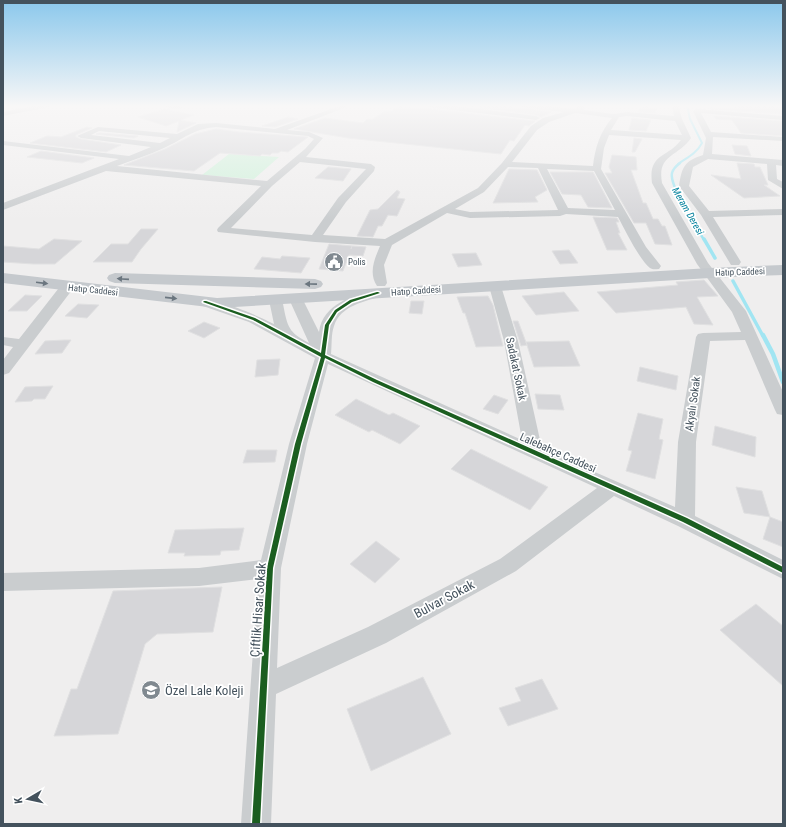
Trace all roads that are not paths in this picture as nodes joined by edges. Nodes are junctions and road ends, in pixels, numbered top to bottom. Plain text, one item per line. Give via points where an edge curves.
1 (6, 144) edge
2 (42, 144) edge
3 (140, 144) edge
4 (166, 144) edge
5 (313, 144) edge
6 (522, 144) edge
7 (602, 144) edge
8 (684, 144) edge
9 (709, 144) edge
10 (162, 146) junction
11 (30, 148) junction
12 (707, 156) junction
13 (130, 158) junction
14 (298, 159) junction
15 (771, 162) junction
16 (783, 163) edge
17 (506, 164) junction
18 (541, 166) junction
19 (105, 168) junction
20 (597, 169) junction
21 (269, 184) junction
22 (783, 186) edge
23 (3, 207) edge
24 (446, 210) junction
25 (564, 211) junction
26 (783, 212) edge
27 (623, 214) junction
28 (706, 214) junction
29 (315, 239) junction
30 (387, 243) junction
31 (783, 259) edge
32 (735, 262) junction
33 (655, 266) junction
34 (3, 267) edge
35 (706, 268) junction
36 (783, 270) edge
37 (3, 278) edge
38 (206, 282) junction
39 (270, 284) junction
40 (495, 286) junction
41 (67, 287) junction
42 (380, 288) junction
43 (296, 299) junction
44 (276, 300) junction
45 (198, 301) junction
46 (288, 336) junction
47 (751, 336) junction
48 (3, 341) edge
49 (22, 344) junction
50 (323, 356) junction
51 (3, 370) edge
52 (783, 410) edge
53 (534, 453) junction
54 (611, 488) junction
55 (685, 520) junction
56 (270, 568) junction
57 (783, 570) edge
58 (3, 582) edge
59 (264, 687) junction
60 (256, 824) edge

1 - 11 street
2 - 11 street
3 - 10 street
4 - 10 street
5 - 14 street
6 - 17 street
7 - 20 street
8 - 35 street via 664,156 656,166 655,174 657,183
9 - 12 street
10 - 13 street
11 - 13 street
12 - 15 street
12 - 28 street via 687,167 684,186
13 - 19 street
14 - 21 street
14 - 29 street via 370,166 371,169 342,200
15 - 16 street
15 - 22 street via 773,180
17 - 18 street
17 - 24 street via 481,190
18 - 20 street
18 - 25 street
19 - 21 street
19 - 23 street
20 - 27 street
21 - 29 street via 222,230
24 - 25 street via 470,215
24 - 30 street
25 - 27 street
26 - 28 street
27 - 33 street via 641,248
28 - 32 street
29 - 30 street
30 - 42 street via 378,265
31 - 32 main road, Hatıp Caddesi
32 - 35 main road, Hatıp Caddesi
33 - 35 main road, Hatıp Caddesi
33 - 42 main road, Hatıp Caddesi
38 -> 34 main road, Hatıp Caddesi via 126,279
35 - 36 main road, Hatıp Caddesi
35 - 40 main road, Hatıp Caddesi
35 - 47 street via 739,311
37 -> 41 main road, Hatıp Caddesi
38 - 39 main road, Hatıp Caddesi
38 - 45 main road via 220,285 225,290 221,295
42 -> 39 main road, Hatıp Caddesi via 343,284
39 - 43 main road
40 - 42 main road, Hatıp Caddesi
40 - 53 street, Sadakat Sokak via 511,341
41 -> 45 main road, Hatıp Caddesi
41 - 49 street
42 - 43 main road, Hatıp Caddesi
42 - 50 street, Çiftlik Hisar Sokak via 336,311 327,325
43 - 44 main road, Hatıp Caddesi
43 - 50 street
44 - 45 main road, Hatıp Caddesi
44 - 46 street via 279,317
45 - 46 street, Lalebahçe Caddesi via 254,319
46 - 50 street, Lalebahçe Caddesi
47 - 52 street
47 - 55 street, Akyalı Sokak via 703,338 687,442
48 - 49 street
49 - 51 street
50 - 53 street, Lalebahçe Caddesi
50 - 56 street, Çiftlik Hisar Sokak via 298,444
53 - 54 street, Lalebahçe Caddesi
54 - 55 street, Lalebahçe Caddesi
54 - 59 street, Bulvar Sokak via 508,566 377,635
55 - 57 street, Lalebahçe Caddesi
56 - 58 street via 199,577
56 - 59 street, Çiftlik Hisar Sokak
59 - 60 street, Çiftlik Hisar Sokak

